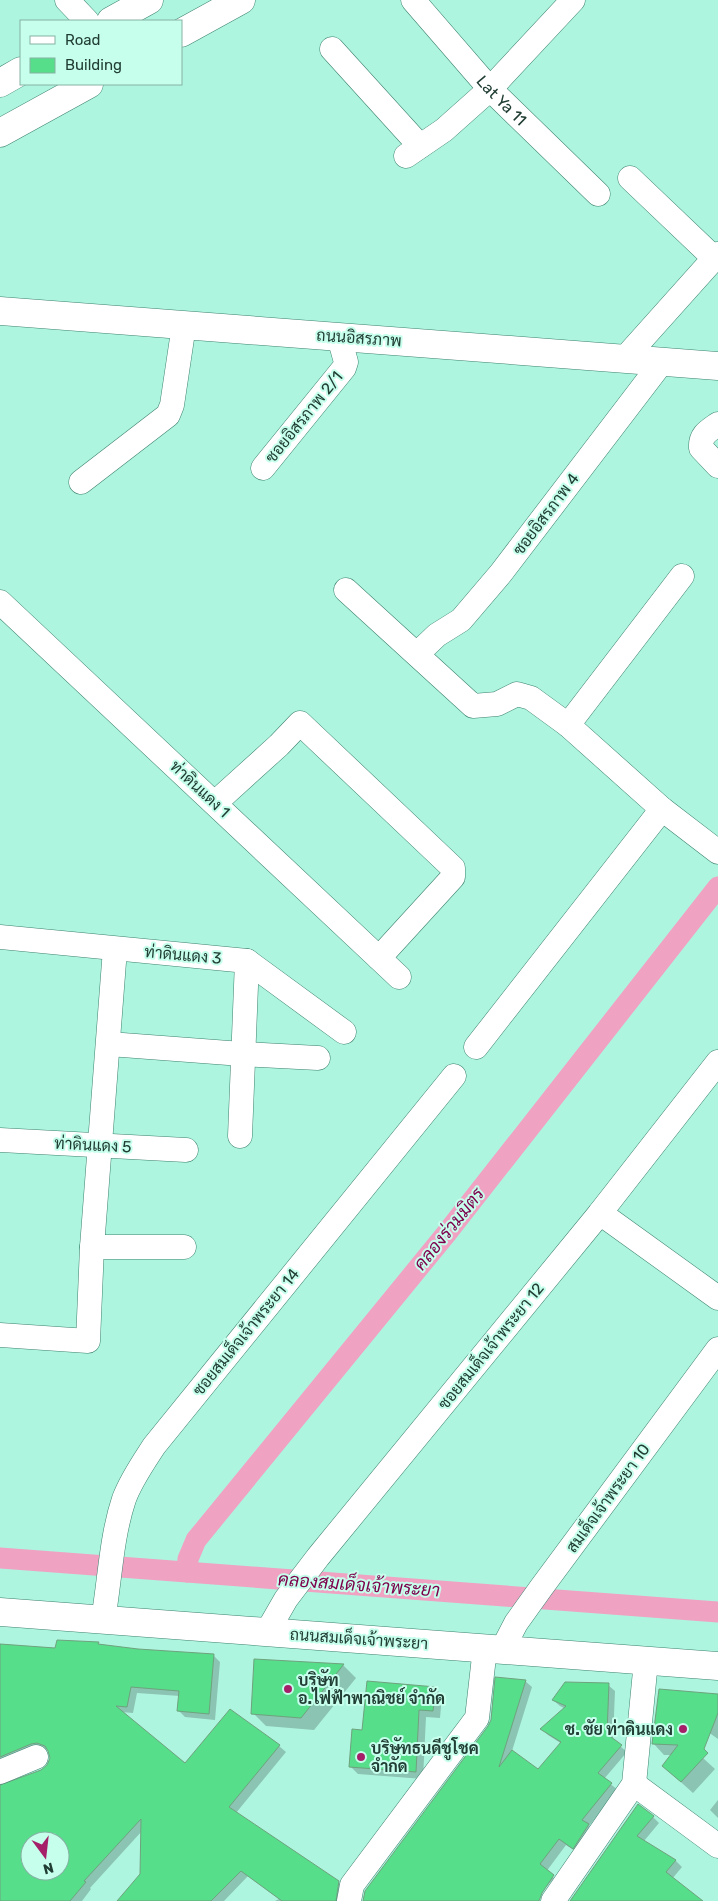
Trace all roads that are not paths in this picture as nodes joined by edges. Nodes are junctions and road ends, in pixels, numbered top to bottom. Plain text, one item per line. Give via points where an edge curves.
1 (67, 0) edge
2 (149, 0) edge
3 (241, 0) edge
4 (413, 0) edge
5 (573, 0) edge
6 (87, 20) edge
7 (113, 20) edge
8 (182, 32) edge
9 (332, 49) dead end
10 (20, 72) edge
11 (0, 83) edge
12 (87, 85) edge
13 (490, 89) junction
14 (0, 133) edge
15 (630, 178) dead end
16 (598, 194) dead end
17 (716, 256) edge
18 (0, 311) edge
19 (184, 325) junction
20 (339, 337) junction
21 (624, 359) junction
22 (662, 362) junction
23 (718, 366) edge
24 (718, 424) edge
25 (718, 466) edge
26 (263, 468) dead end
27 (81, 482) dead end
28 (682, 576) dead end
29 (346, 590) dead end
30 (0, 602) edge
31 (417, 654) junction
32 (568, 725) junction
33 (215, 803) junction
34 (662, 809) junction
35 (718, 852) edge
36 (0, 938) edge
37 (115, 949) junction
38 (379, 958) junction
39 (246, 961) junction
40 (399, 977) dead end
41 (344, 1032) dead end
42 (109, 1044) junction
43 (476, 1047) dead end
44 (242, 1054) junction
45 (318, 1058) dead end
46 (718, 1062) edge
47 (454, 1076) dead end
48 (240, 1136) dead end
49 (0, 1140) edge
50 (100, 1146) junction
51 (186, 1150) dead end
52 (600, 1213) junction
53 (92, 1247) junction
54 (184, 1247) dead end
55 (718, 1298) edge
56 (0, 1335) edge
57 (718, 1349) edge
58 (106, 1607) junction
59 (0, 1612) edge
60 (267, 1632) junction
61 (494, 1649) junction
62 (646, 1660) junction
63 (718, 1666) edge
64 (36, 1757) dead end
65 (0, 1772) edge
66 (634, 1784) junction
67 (718, 1846) edge
68 (349, 1901) edge
69 (553, 1901) edge

1 - 6 street
2 - 7 main road
3 - 8 main road
4 - 13 street, Lat Ya 11
5 - 13 street
9 - 13 street via 413,151 444,130
10 - 11 main road
12 - 14 main road
13 - 16 street, Lat Ya 11
15 - 17 street
17 - 21 street
18 - 19 main road, ถนนอิสรภาพ
19 - 20 main road, ถนนอิสรภาพ
19 - 27 street via 168,414
20 - 21 main road, ถนนอิสรภาพ
20 - 26 street, ซอยอิสรภาพ 2/1 via 346,362 344,368
21 - 22 main road, ถนนอิสรภาพ
22 - 23 main road, ถนนอิสรภาพ
22 - 31 street, ซอยอิสรภาพ 4 via 501,573 461,620 437,635
24 - 25 street via 700,441 700,448
28 - 32 street
29 - 31 street
30 - 33 street, ท่าดินแดง 1
31 - 32 street via 472,706 497,704 517,694 523,695
32 - 34 street
33 - 38 street, ท่าดินแดง 1
33 - 38 street via 300,723 453,868 453,877
34 - 35 street
34 - 43 street
36 - 37 street, ท่าดินแดง 3
37 - 39 street, ท่าดินแดง 3
37 - 42 street
38 - 40 street, ท่าดินแดง 1
39 - 41 street
39 - 44 street
42 - 44 street
42 - 50 street
44 - 45 street
44 - 48 street
46 - 52 street, ซอยสมเด็จเจ้าพระยา 12
47 - 58 street, ซอยสมเด็จเจ้าพระยา 14 via 154,1446 124,1499
49 - 50 street, ท่าดินแดง 5
50 - 51 street, ท่าดินแดง 5
50 - 53 street
52 - 55 street
52 - 60 street, ซอยสมเด็จเจ้าพระยา 12 via 314,1562 286,1599
53 - 54 street
53 - 56 street via 88,1341
57 - 61 street, สมเด็จเจ้าพระยา 10
58 - 59 main road, ถนนสมเด็จเจ้าพระยา
58 - 60 main road, ถนนสมเด็จเจ้าพระยา
60 - 61 main road, ถนนสมเด็จเจ้าพระยา
61 - 62 main road, ถนนสมเด็จเจ้าพระยา
61 - 68 street via 477,1718 352,1885
62 - 63 main road, ถนนสมเด็จเจ้าพระยา
62 - 66 street
64 - 65 street
66 - 67 street
66 - 69 street

